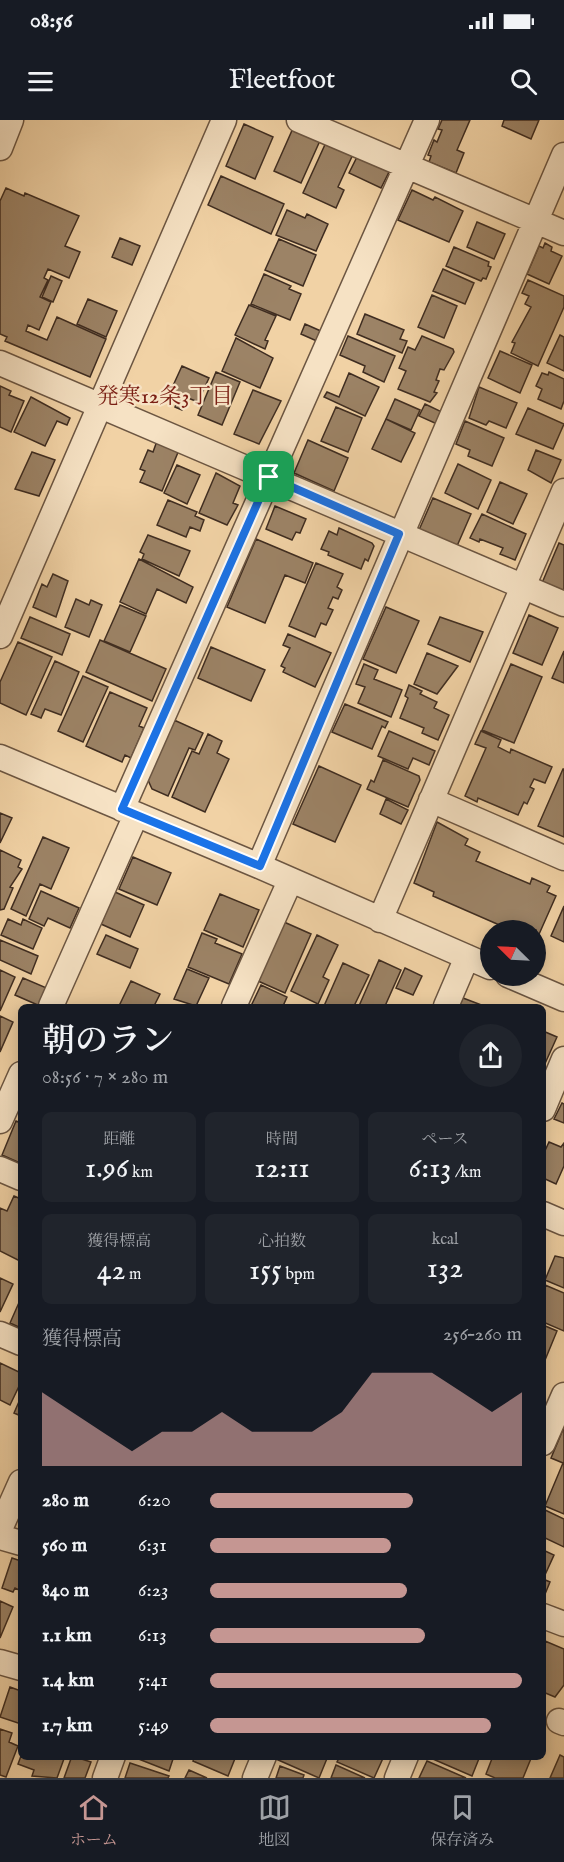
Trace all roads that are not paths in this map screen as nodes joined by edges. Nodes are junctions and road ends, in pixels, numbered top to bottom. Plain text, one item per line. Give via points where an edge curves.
1 (11, 120) edge
2 (224, 120) edge
3 (299, 120) edge
4 (427, 120) edge
5 (0, 148) edge
6 (564, 155) edge
7 (407, 166) junction
8 (536, 221) junction
9 (564, 233) edge
10 (0, 363) edge
11 (100, 406) junction
12 (269, 477) junction
13 (564, 491) edge
14 (399, 534) junction
15 (523, 586) junction
16 (564, 604) edge
17 (0, 636) edge
18 (0, 757) edge
19 (431, 800) junction
20 (129, 812) junction
21 (564, 858) edge
22 (260, 866) junction
23 (290, 881) junction
24 (380, 920) junction
25 (467, 957) junction
26 (480, 963) edge
27 (534, 986) edge
28 (564, 999) edge
29 (56, 1004) edge
30 (235, 1004) edge
31 (447, 1004) edge
32 (564, 1059) edge
33 (18, 1081) edge
34 (546, 1102) edge
35 (0, 1121) edge
36 (0, 1169) edge
37 (18, 1178) edge
38 (546, 1215) edge
39 (564, 1223) edge
40 (0, 1334) edge
41 (18, 1342) edge
42 (564, 1395) edge
43 (546, 1436) edge
44 (18, 1489) edge
45 (0, 1529) edge
46 (0, 1537) edge
47 (18, 1543) edge
48 (546, 1617) edge
49 (564, 1624) edge
50 (0, 1662) edge
51 (18, 1667) edge
52 (112, 1760) edge
53 (262, 1760) edge
54 (404, 1760) edge
55 (105, 1778) edge
56 (255, 1778) edge
57 (397, 1778) edge

1 - 5 street
2 - 11 street
3 - 7 street
4 - 7 street
6 - 8 street
7 - 8 street
7 - 12 street
8 - 9 street
8 - 14 street
10 - 11 street
11 - 12 street
11 - 17 street
12 - 14 street
12 - 20 street
13 - 15 street
14 - 15 street
14 - 22 street
15 - 16 street
15 - 19 street
18 - 20 street
19 - 21 street
19 - 24 street
20 - 22 street
20 - 29 street
22 - 23 street
23 - 24 street
23 - 30 street
24 - 25 street
25 - 26 street
25 - 31 street
27 - 28 street
32 - 34 street
33 - 35 street
36 - 37 street
38 - 39 street
40 - 41 street
42 - 43 street
44 - 45 street
46 - 47 street
48 - 49 street
50 - 51 street
52 - 55 street
53 - 56 street
54 - 57 street

